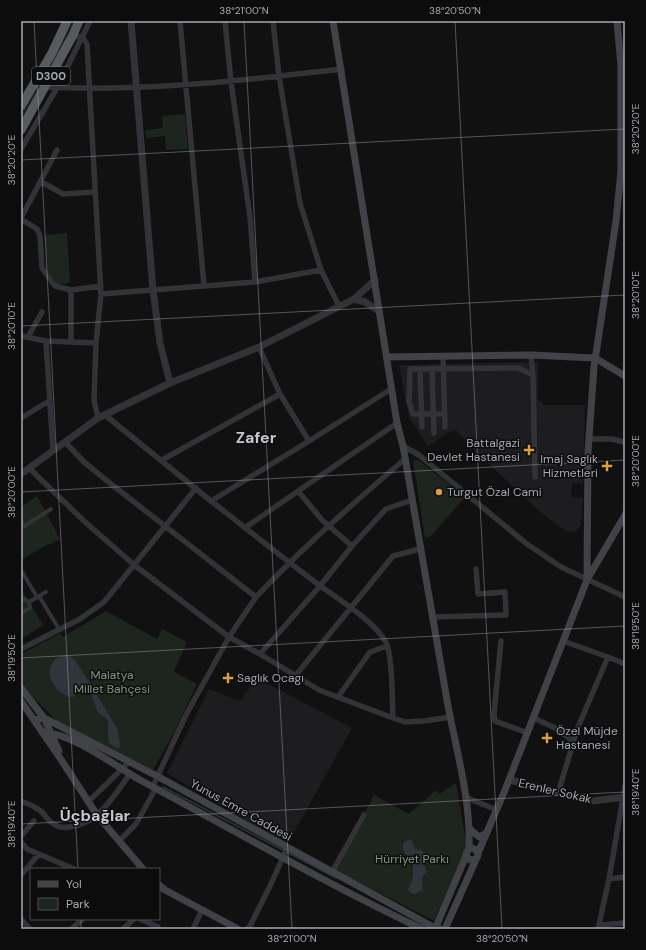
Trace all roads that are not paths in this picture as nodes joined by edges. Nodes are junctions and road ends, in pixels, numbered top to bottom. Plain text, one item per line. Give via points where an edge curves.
1 (67, 21) edge
2 (79, 21) edge
3 (90, 21) edge
4 (131, 21) edge
5 (180, 21) edge
6 (225, 21) edge
7 (273, 21) edge
8 (333, 21) edge
9 (617, 21) edge
10 (73, 34) junction
11 (83, 38) junction
12 (342, 69) junction
13 (278, 76) junction
14 (231, 82) junction
15 (185, 86) junction
16 (45, 87) junction
17 (57, 88) junction
18 (89, 89) junction
19 (136, 89) junction
20 (623, 93) edge
21 (21, 106) edge
22 (21, 130) edge
23 (21, 149) edge
24 (57, 150) dead end
25 (40, 182) junction
26 (95, 192) junction
27 (622, 198) edge
28 (21, 219) edge
29 (321, 270) junction
30 (375, 280) junction
31 (255, 282) junction
32 (204, 285) junction
33 (100, 286) junction
34 (71, 290) junction
35 (153, 290) junction
36 (101, 294) junction
37 (354, 299) junction
38 (339, 306) junction
39 (378, 311) junction
40 (42, 312) dead end
41 (21, 336) edge
42 (28, 337) junction
43 (46, 341) junction
44 (71, 342) junction
45 (96, 343) junction
46 (259, 347) junction
47 (531, 355) junction
48 (444, 356) junction
49 (387, 357) junction
50 (595, 358) junction
51 (420, 368) junction
52 (432, 368) junction
53 (444, 368) junction
54 (533, 375) junction
55 (625, 376) edge
56 (170, 383) junction
57 (391, 389) junction
58 (280, 394) junction
59 (49, 401) junction
60 (421, 414) junction
61 (433, 414) junction
62 (445, 414) junction
63 (105, 415) junction
64 (21, 418) edge
65 (98, 418) junction
66 (397, 423) junction
67 (422, 427) dead end
68 (445, 427) dead end
69 (434, 433) dead end
70 (589, 439) junction
71 (309, 441) junction
72 (65, 442) junction
73 (625, 442) edge
74 (403, 446) junction
75 (53, 451) junction
76 (405, 458) junction
77 (162, 460) junction
78 (29, 468) junction
79 (21, 474) edge
80 (534, 477) dead end
81 (196, 488) junction
82 (298, 491) junction
83 (412, 500) junction
84 (211, 501) junction
85 (51, 508) dead end
86 (625, 515) edge
87 (21, 521) edge
88 (165, 525) junction
89 (328, 525) junction
90 (246, 527) junction
91 (352, 546) junction
92 (420, 549) junction
93 (289, 562) junction
94 (133, 564) junction
95 (476, 569) dead end
96 (21, 570) edge
97 (587, 580) junction
98 (320, 586) junction
99 (46, 592) dead end
100 (38, 596) junction
101 (256, 597) junction
102 (625, 597) edge
103 (21, 600) edge
104 (29, 602) junction
105 (351, 607) junction
106 (21, 613) edge
107 (432, 617) junction
108 (59, 629) junction
109 (229, 637) junction
110 (384, 640) junction
111 (501, 641) dead end
112 (563, 641) junction
113 (388, 646) junction
114 (21, 649) edge
115 (376, 650) junction
116 (260, 654) junction
117 (608, 657) junction
118 (625, 664) edge
119 (296, 675) junction
120 (21, 688) edge
121 (338, 697) junction
122 (21, 702) edge
123 (450, 717) junction
124 (44, 718) junction
125 (393, 718) junction
126 (534, 718) junction
127 (34, 720) junction
128 (42, 732) junction
129 (51, 733) junction
130 (528, 733) junction
131 (573, 741) junction
132 (62, 761) junction
133 (129, 762) junction
134 (122, 769) junction
135 (130, 774) junction
136 (157, 776) junction
137 (510, 780) junction
138 (625, 786) edge
139 (154, 787) junction
140 (558, 793) junction
141 (465, 798) junction
142 (624, 798) edge
143 (21, 801) edge
144 (89, 802) junction
145 (497, 810) junction
146 (97, 815) junction
147 (364, 815) dead end
148 (34, 821) dead end
149 (470, 829) junction
150 (487, 833) junction
151 (21, 836) edge
152 (119, 841) junction
153 (21, 842) edge
154 (287, 848) junction
155 (468, 852) junction
156 (38, 855) junction
157 (477, 856) junction
158 (284, 857) junction
159 (71, 868) edge
160 (142, 868) edge
161 (332, 872) junction
162 (21, 875) edge
163 (625, 877) edge
164 (609, 879) junction
165 (160, 885) edge
166 (202, 910) junction
167 (21, 919) edge
168 (82, 920) edge
169 (133, 920) edge
170 (142, 920) edge
171 (625, 923) edge
172 (599, 927) edge
173 (74, 928) edge
174 (159, 928) edge
175 (30, 929) edge
176 (124, 929) edge
177 (193, 929) edge
178 (238, 929) edge
179 (247, 929) edge
180 (422, 929) edge
181 (437, 929) edge
182 (445, 929) edge

1 - 21 highway, D300 via 52,53
2 - 10 highway, D300
3 - 11 street
4 - 19 street
5 - 15 street
6 - 14 street
7 - 13 street
8 - 12 main road
9 - 20 main road
10 - 11 street
10 - 16 highway, D300
11 - 17 street
11 - 18 street via 87,44
12 - 13 street
12 - 30 main road
13 - 14 street
13 - 29 street via 300,204
14 - 15 street
14 - 31 street via 250,217
15 - 19 street
15 - 32 street
16 - 17 street
16 - 22 highway, D300
17 - 18 street
17 - 23 street
18 - 19 street
18 - 26 street
19 - 35 street
20 - 27 main road
24 - 25 street
25 - 26 street via 63,194
25 - 28 street
26 - 33 street
27 - 50 main road via 616,221
28 - 34 street via 37,229 40,236 42,268 55,286
29 - 31 street
29 - 38 street
30 - 37 street
30 - 39 main road
31 - 32 street
32 - 35 street
33 - 34 street
33 - 36 street
34 - 44 street
35 - 36 street
35 - 56 street via 160,343
36 - 45 street
37 - 38 street
37 - 39 street via 365,302
38 - 46 street
39 - 49 main road
40 - 42 street
41 - 42 street
42 - 43 street
43 - 44 street
43 - 59 street
44 - 45 street
45 - 65 street via 94,400
46 - 56 street
46 - 58 street
47 - 48 main road
47 - 50 main road
47 - 54 street
48 - 49 main road
48 - 53 street
49 - 57 main road
50 - 55 main road
50 - 70 main road
51 - 52 street
51 - 60 street
51 - 60 street via 410,369 409,402 413,414
52 - 53 street
52 - 61 street
53 - 54 street via 518,368
53 - 62 street
54 - 80 street
56 - 63 street
57 - 66 main road
57 - 71 street
58 - 71 street
58 - 77 street
59 - 64 street
59 - 75 street
60 - 61 street
60 - 67 street
61 - 62 street
61 - 69 street
62 - 68 street
63 - 65 street
63 - 77 street
65 - 72 street
66 - 74 main road
66 - 82 street
70 - 73 street
70 - 97 main road
71 - 84 street
72 - 75 street
72 - 88 street via 84,462
74 - 76 main road
74 - 97 street via 419,455 527,544 561,567
75 - 78 street
76 - 83 main road
76 - 89 street
77 - 81 street
78 - 79 street
78 - 94 street
81 - 84 street
81 - 88 street
82 - 89 street
82 - 90 street
83 - 91 street via 386,509
83 - 92 main road
84 - 90 street
85 - 87 street via 24,526
86 - 97 main road
88 - 94 street
88 - 101 street
89 - 91 street
89 - 93 street
90 - 93 street
91 - 98 street
92 - 105 street via 393,556
92 - 107 main road
93 - 98 street
93 - 101 street
94 - 108 street via 104,602
94 - 109 street
95 - 107 street via 478,594 505,592 506,615
96 - 100 street
97 - 102 street
97 - 112 main road
98 - 105 street
98 - 116 street
99 - 100 street
100 - 104 street
100 - 108 street
101 - 109 street
103 - 104 street
104 - 106 street via 30,608
105 - 110 street via 382,635
105 - 119 street
107 - 123 main road
108 - 114 street
109 - 116 street
109 - 136 street
110 - 113 street
110 - 115 street
111 - 130 street via 494,719
112 - 117 street
112 - 126 main road
113 - 115 street
113 - 125 street
115 - 121 street via 370,652
116 - 119 street
117 - 118 street
117 - 131 street
119 - 121 street via 320,690
120 - 124 main road
121 - 125 street
122 - 127 main road
123 - 125 street via 405,722
123 - 141 main road
124 - 127 main road
124 - 129 main road
124 - 133 main road, Yunus Emre Caddesi
126 - 130 main road
126 - 131 street via 555,728
127 - 128 main road
128 - 129 main road, Yunus Emre Caddesi
128 - 132 main road
129 - 132 main road
129 - 134 main road, Yunus Emre Caddesi via 74,741
130 - 137 main road
131 - 140 street
132 - 144 main road
133 - 134 street
133 - 136 main road, Yunus Emre Caddesi
134 - 135 main road, Yunus Emre Caddesi
134 - 144 street
135 - 139 main road, Yunus Emre Caddesi
135 - 146 street
136 - 139 street
136 - 154 main road, Yunus Emre Caddesi
137 - 140 street, Erenler Sokak
137 - 145 main road
138 - 142 street
139 - 152 street via 136,824
139 - 158 main road, Yunus Emre Caddesi
140 - 142 street, Erenler Sokak via 593,801
141 - 145 street
141 - 149 main road
142 - 164 street
143 - 146 street via 59,826 76,827
144 - 146 main road
145 - 150 main road
146 - 152 main road
147 - 161 street
148 - 151 street
149 - 150 main road via 479,836
149 - 155 main road
150 - 157 main road
152 - 160 main road
153 - 156 street
154 - 158 street
154 - 161 main road, Yunus Emre Caddesi
155 - 157 main road via 474,849
155 - 181 main road
156 - 159 street
156 - 162 street
157 - 182 main road
158 - 179 street
158 - 180 main road, Yunus Emre Caddesi
161 - 181 main road, Yunus Emre Caddesi
163 - 164 street
164 - 172 street
165 - 166 main road
166 - 177 street
166 - 178 main road
167 - 175 street
168 - 173 street
169 - 176 street
170 - 174 street
171 - 172 street

